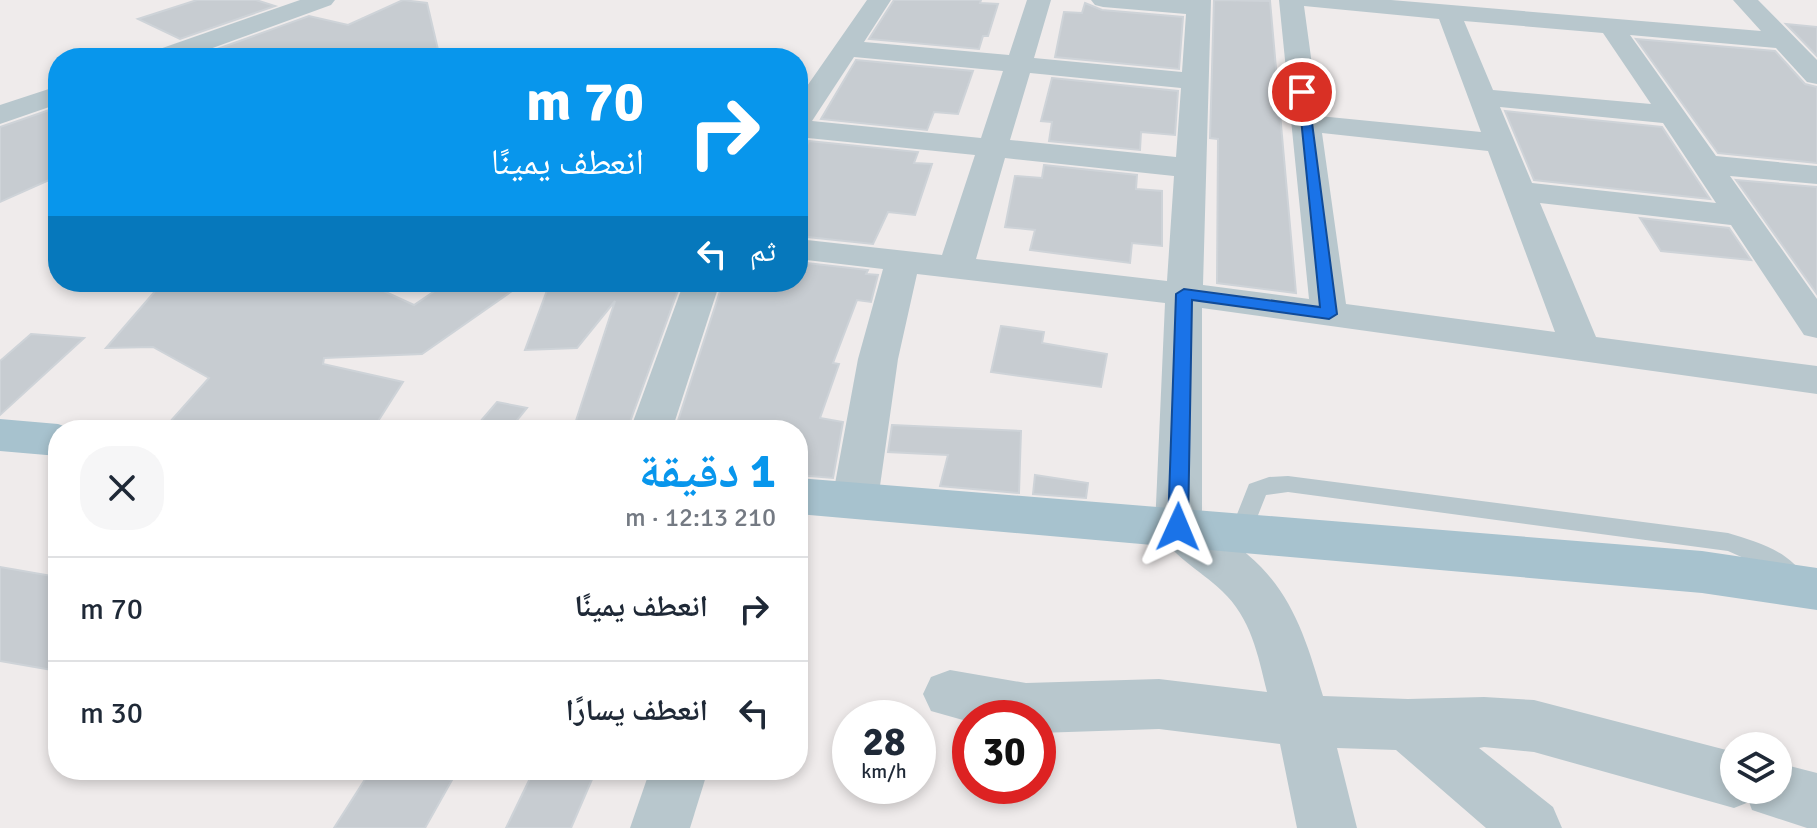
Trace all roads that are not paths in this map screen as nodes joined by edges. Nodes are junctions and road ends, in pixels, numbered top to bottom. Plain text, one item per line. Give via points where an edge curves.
1 (323, 0) edge
2 (879, 0) edge
3 (1039, 0) edge
4 (1103, 0) edge
5 (1291, 0) edge
6 (1307, 0) edge
7 (1745, 0) edge
8 (1199, 4) edge
9 (1449, 13) junction
10 (1611, 26) junction
11 (1784, 41) junction
12 (188, 48) edge
13 (846, 48) junction
14 (1019, 64) junction
15 (808, 69) edge
16 (831, 71) junction
17 (1817, 76) edge
18 (1195, 81) junction
19 (1482, 97) junction
20 (48, 98) edge
21 (808, 105) edge
22 (0, 115) edge
23 (1673, 115) junction
24 (1306, 123) junction
25 (808, 129) edge
26 (1500, 143) junction
27 (993, 148) junction
28 (1706, 164) junction
29 (1191, 168) junction
30 (1817, 175) edge
31 (1520, 191) junction
32 (1742, 216) junction
33 (808, 250) edge
34 (903, 260) junction
35 (956, 266) junction
36 (699, 292) edge
37 (1184, 294) junction
38 (1329, 314) junction
39 (1817, 326) edge
40 (1581, 348) junction
41 (1817, 380) edge
42 (654, 420) edge
43 (0, 435) edge
44 (48, 439) edge
45 (808, 497) edge
46 (855, 500) junction
47 (1178, 527) junction
48 (1808, 588) edge
49 (950, 694) dead end
50 (1303, 721) junction
51 (1408, 725) junction
52 (1720, 776) edge
53 (676, 780) edge
54 (1792, 795) edge
55 (1817, 802) edge
56 (660, 828) edge
57 (1327, 828) edge
58 (1532, 828) edge

1 - 12 street
2 - 13 street
3 - 14 street
4 - 8 street
5 - 24 street
6 - 9 street
7 - 11 street
8 - 18 street
9 - 10 street
9 - 19 street
10 - 11 street
10 - 23 street
11 - 17 street
13 - 14 street
13 - 16 street
14 - 18 street
14 - 27 street
15 - 16 street
16 - 21 street
18 - 29 street
19 - 23 street
19 - 26 street
20 - 22 street
23 - 28 street
24 - 26 street
24 - 38 street
25 - 27 street
26 - 31 street
27 - 29 street
27 - 35 street
28 - 30 street
28 - 32 street
29 - 37 street
31 - 32 street
31 - 40 street
32 - 39 street
33 - 34 street
34 - 35 street
34 - 46 street via 878,359
35 - 37 street
36 - 42 street
37 - 38 street
37 - 47 street
38 - 40 street
40 - 41 street
43 - 44 main road
45 - 46 main road
46 - 47 main road
47 - 48 main road via 1702,572
47 - 50 street via 1242,579 1265,608 1279,637
49 - 50 street via 1026,708 1159,704
50 - 51 street
50 - 57 street
51 - 52 street via 1534,726
51 - 58 street
53 - 56 street
54 - 55 street

